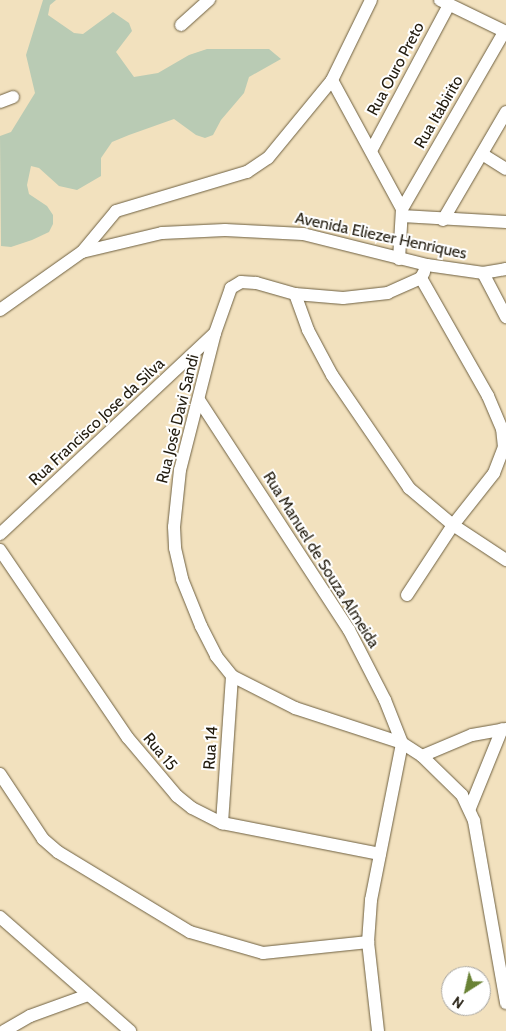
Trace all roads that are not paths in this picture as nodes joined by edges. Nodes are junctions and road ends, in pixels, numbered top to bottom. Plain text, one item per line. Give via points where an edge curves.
1 (209, 0) edge
2 (371, 0) edge
3 (444, 2) edge
4 (181, 25) dead end
5 (505, 32) edge
6 (332, 80) junction
7 (13, 97) dead end
8 (0, 102) edge
9 (506, 112) edge
10 (502, 125) edge
11 (372, 149) junction
12 (482, 154) junction
13 (506, 169) edge
14 (402, 213) junction
15 (443, 220) junction
16 (506, 222) edge
17 (82, 252) junction
18 (399, 259) junction
19 (427, 266) junction
20 (506, 269) edge
21 (483, 272) junction
22 (421, 278) junction
23 (506, 288) edge
24 (492, 291) junction
25 (295, 294) junction
26 (0, 310) edge
27 (506, 317) edge
28 (215, 333) junction
29 (200, 400) junction
30 (452, 525) junction
31 (0, 534) edge
32 (0, 550) edge
33 (506, 560) edge
34 (408, 595) dead end
35 (232, 676) junction
36 (504, 729) edge
37 (402, 744) junction
38 (422, 756) junction
39 (0, 774) edge
40 (470, 808) junction
41 (222, 823) junction
42 (380, 854) junction
43 (0, 917) edge
44 (368, 942) junction
45 (88, 995) junction
46 (506, 1003) edge
47 (375, 1011) junction
48 (4, 1031) edge
49 (130, 1031) edge
50 (369, 1031) edge
51 (378, 1031) edge

1 - 4 street
2 - 6 street
3 - 5 street
3 - 11 street, Rua Ouro Preto
5 - 14 street, Rua Itabirito
6 - 11 street
6 - 17 street via 268,158 247,172 116,211
7 - 8 street
9 - 10 street
10 - 12 street
11 - 14 street
12 - 13 street
12 - 15 street
14 - 15 street
14 - 18 street
15 - 16 street
17 - 18 street, Avenida Eliezer Henriques via 162,233 225,230 303,234
17 - 26 street, Avenida Eliezer Henriques
18 - 19 street, Avenida Eliezer Henriques
19 - 21 street, Avenida Eliezer Henriques
19 - 22 street
20 - 21 street, Avenida Eliezer Henriques
21 - 24 street
22 - 25 street via 398,290 370,297
22 - 30 street via 488,396 502,428 504,447 494,473
23 - 24 street
24 - 27 street
25 - 28 street, Rua José Davi Sandi via 242,282 231,288
25 - 30 street via 308,330 332,375 378,446 418,498
28 - 29 street, Rua José Davi Sandi
28 - 31 street, Rua Francisco Jose da Silva
29 - 35 street, Rua José Davi Sandi via 176,493 176,548 182,579 201,626 216,656
29 - 37 street, Rua Manuel de Souza Almeida via 349,630 385,700
30 - 33 street
30 - 34 street
32 - 41 street, Rua 15 via 128,738 177,796 192,808
35 - 37 street, Rua José Davi Sandi via 295,708
35 - 41 street, Rua 14
36 - 38 street via 472,735
36 - 40 street
37 - 38 street, Rua José Davi Sandi
37 - 42 street
38 - 40 street, Rua José Davi Sandi via 453,784
39 - 44 street via 43,839 58,852 190,932 263,953
40 - 46 street
41 - 42 street, Rua 15
42 - 44 street
43 - 45 street
44 - 47 street
45 - 48 street via 30,1016
45 - 49 street
47 - 50 street
47 - 51 street

